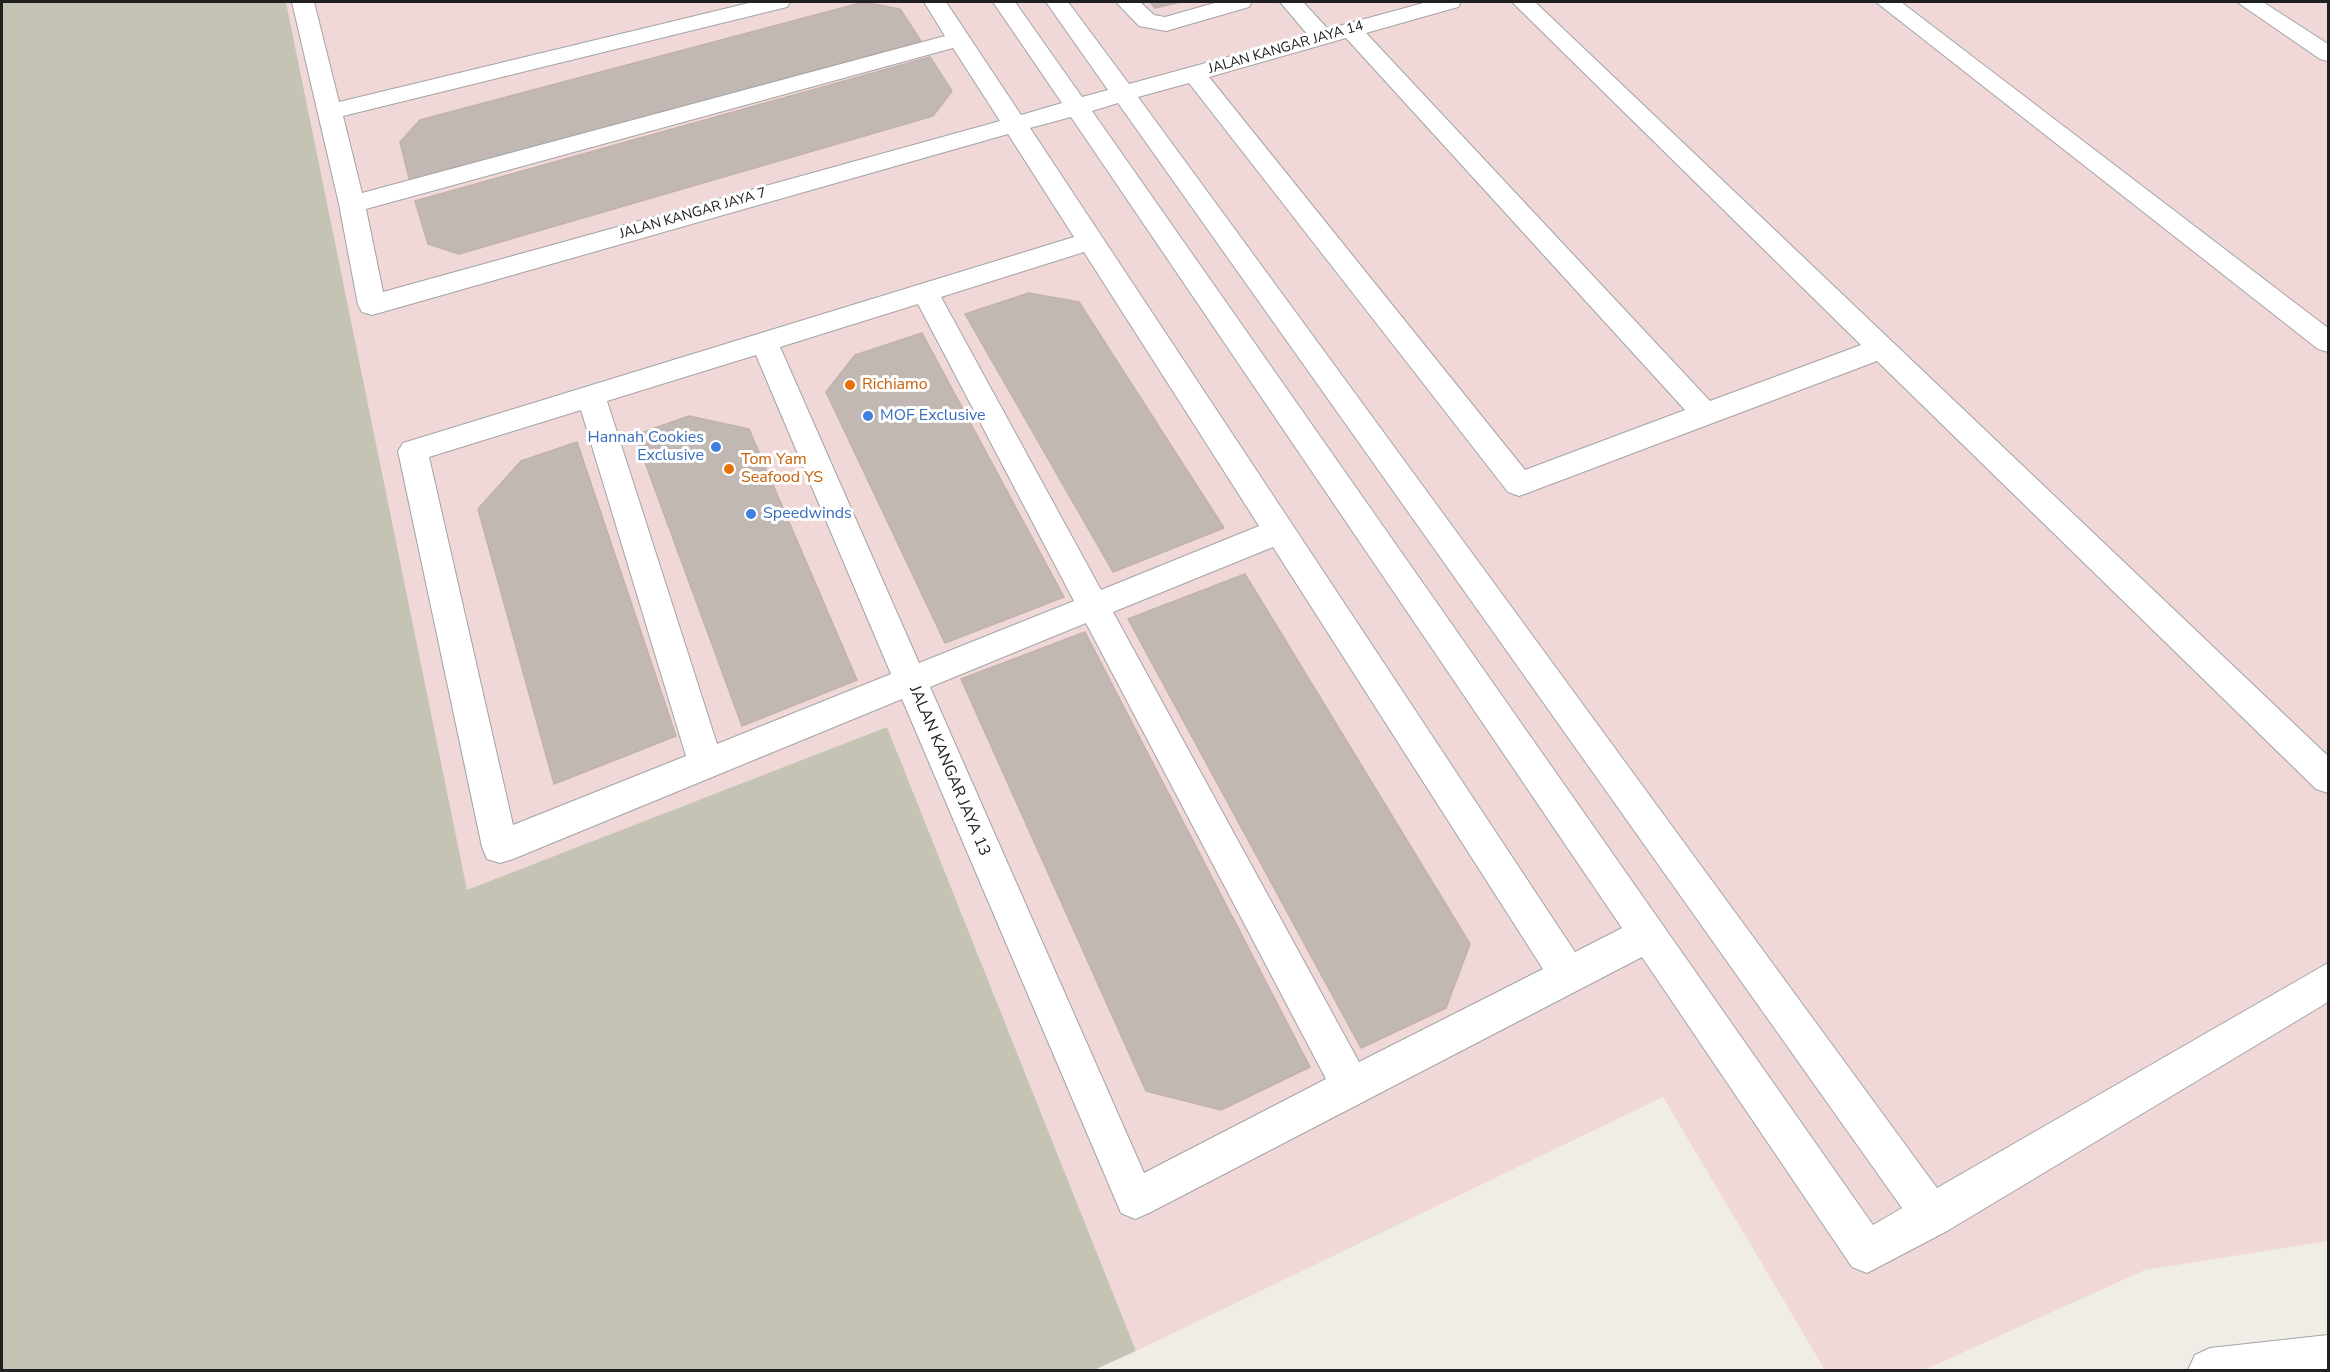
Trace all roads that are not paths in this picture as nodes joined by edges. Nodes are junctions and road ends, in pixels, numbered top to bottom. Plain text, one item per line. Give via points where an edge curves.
1 (303, 2) edge
2 (779, 2) edge
3 (935, 2) edge
4 (1004, 2) edge
5 (1057, 2) edge
6 (1127, 2) edge
7 (1241, 2) edge
8 (1291, 2) edge
9 (1450, 2) edge
10 (1523, 2) edge
11 (1887, 2) edge
12 (2248, 2) edge
13 (1350, 29) junction
14 (1323, 37) junction
15 (960, 39) junction
16 (2328, 54) edge
17 (1194, 74) junction
18 (1123, 93) junction
19 (1077, 107) junction
20 (329, 112) junction
21 (1015, 124) junction
22 (352, 204) junction
23 (1090, 240) junction
24 (925, 292) junction
25 (2328, 340) edge
26 (764, 342) junction
27 (1882, 348) junction
28 (591, 396) junction
29 (1705, 414) junction
30 (1280, 531) junction
31 (1093, 607) junction
32 (911, 681) junction
33 (706, 764) junction
34 (2328, 778) edge
35 (1648, 934) junction
36 (1568, 973) junction
37 (2328, 981) edge
38 (1352, 1088) junction
39 (1932, 1216) junction
40 (2328, 1357) edge
41 (2210, 1371) edge

1 - 20 street
2 - 20 street
3 - 15 street
4 - 19 street
5 - 18 street
6 - 7 street via 1147,21 1166,24
8 - 14 street
9 - 13 street, JALAN KANGAR JAYA 14
10 - 27 street
11 - 25 street
12 - 16 street
13 - 14 street, JALAN KANGAR JAYA 14
13 - 29 street
14 - 17 street, JALAN KANGAR JAYA 14
15 - 21 street
15 - 22 street
17 - 18 street, JALAN KANGAR JAYA 14
17 - 29 street via 1519,484
18 - 19 street, JALAN KANGAR JAYA 14
18 - 39 street
19 - 21 street, JALAN KANGAR JAYA 7
19 - 35 street
20 - 22 street
21 - 22 street, JALAN KANGAR JAYA 7 via 372,304
21 - 23 street
23 - 24 street
23 - 30 street
24 - 26 street
24 - 31 street
26 - 28 street
26 - 32 street, JALAN KANGAR JAYA 13
27 - 29 street
27 - 34 street
28 - 33 street
28 - 33 street via 413,451 500,847
30 - 31 street
30 - 36 street
31 - 32 street
31 - 38 street
32 - 33 street
32 - 38 street, JALAN KANGAR JAYA 13 via 1135,1199
35 - 36 street
35 - 39 street via 1867,1252
36 - 38 street
37 - 39 street
40 - 41 street

